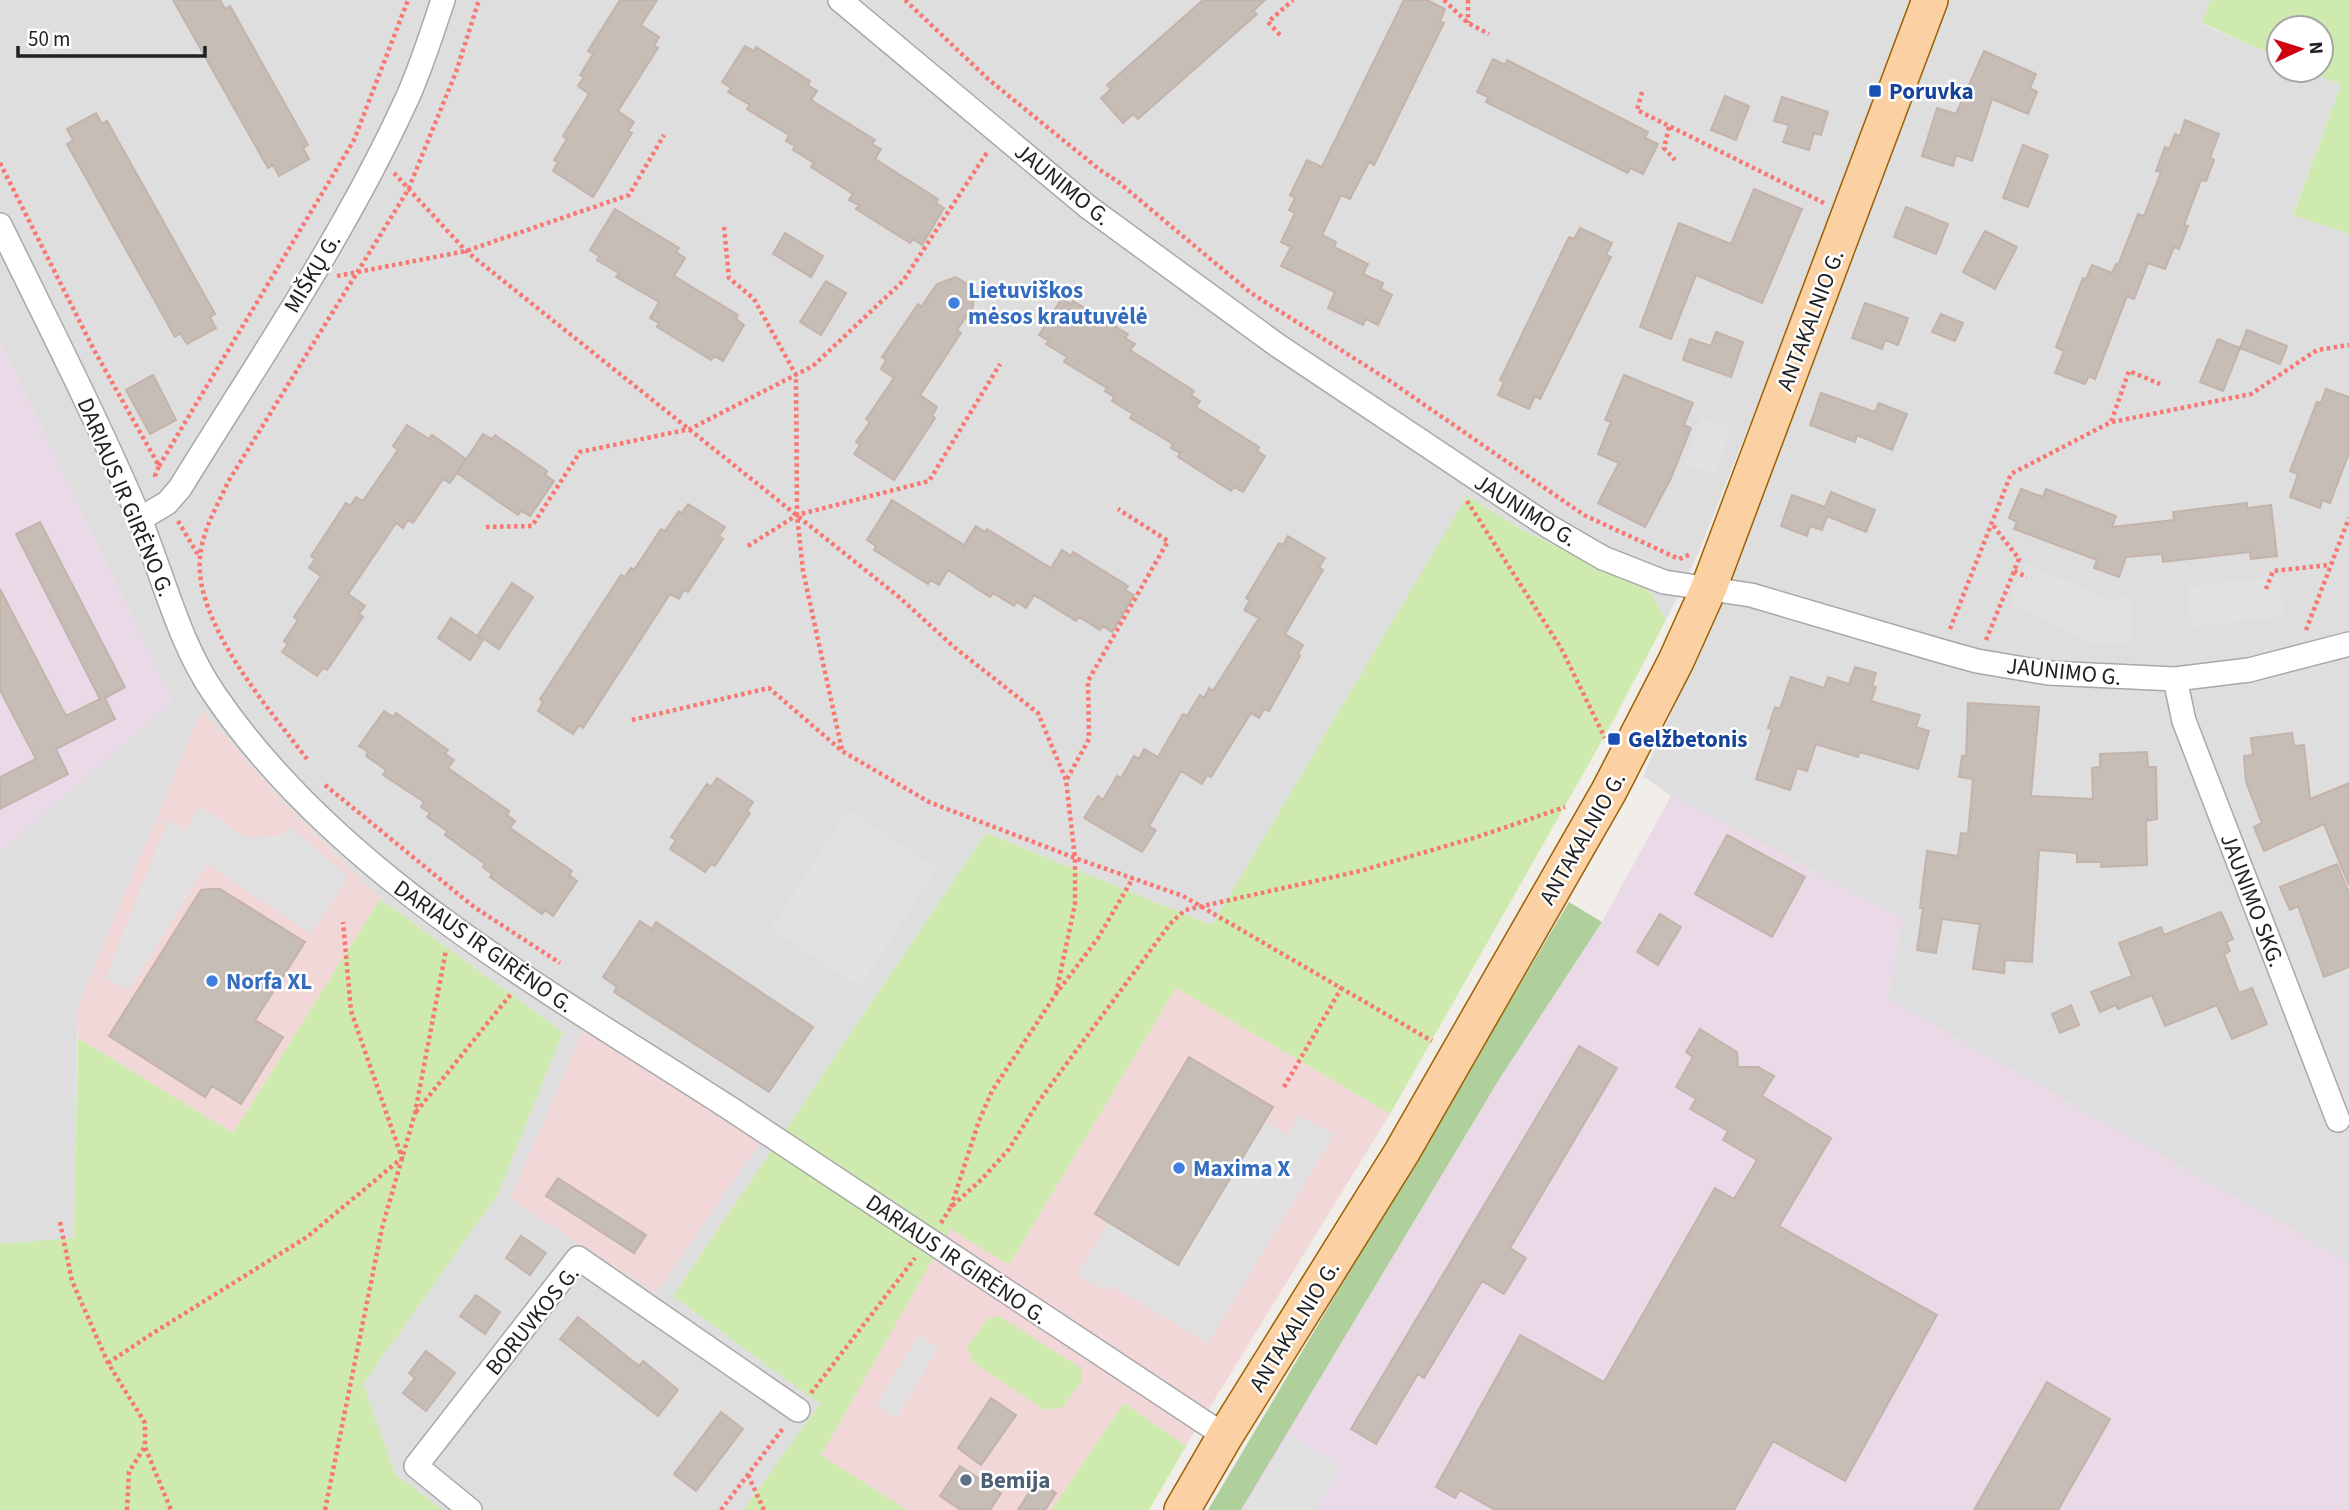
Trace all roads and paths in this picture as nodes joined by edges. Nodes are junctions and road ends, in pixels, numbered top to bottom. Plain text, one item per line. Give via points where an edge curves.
1 (408, 0) edge
2 (443, 0) edge
3 (479, 0) edge
4 (840, 0) edge
5 (905, 0) edge
6 (1293, 0) edge
7 (1444, 0) edge
8 (1468, 0) edge
9 (1930, 0) edge
10 (1468, 23) junction
11 (1489, 34) dead end
12 (1280, 35) dead end
13 (1642, 92) dead end
14 (1668, 127) junction
15 (1000, 132) junction
16 (664, 135) dead end
17 (380, 156) junction
18 (1675, 160) dead end
19 (0, 163) edge
20 (408, 190) junction
21 (1850, 215) junction
22 (0, 225) edge
23 (724, 227) dead end
24 (466, 251) junction
25 (356, 273) junction
26 (307, 282) junction
27 (2349, 345) edge
28 (1000, 364) dead end
29 (796, 375) junction
30 (2160, 384) dead end
31 (2111, 422) junction
32 (690, 429) junction
33 (159, 466) junction
34 (1465, 498) dead end
35 (167, 503) junction
36 (1118, 509) dead end
37 (797, 515) junction
38 (2349, 518) edge
39 (140, 519) junction
40 (1992, 523) junction
41 (486, 527) dead end
42 (1724, 544) junction
43 (748, 546) dead end
44 (200, 558) junction
45 (2329, 565) junction
46 (2014, 571) junction
47 (2027, 577) dead end
48 (2266, 589) dead end
49 (1708, 590) junction
50 (2349, 644) edge
51 (1941, 652) junction
52 (2297, 658) junction
53 (1977, 661) junction
54 (2175, 679) junction
55 (632, 720) dead end
56 (842, 751) junction
57 (307, 758) dead end
58 (1066, 780) junction
59 (1615, 780) junction
60 (324, 784) dead end
61 (1076, 858) junction
62 (1133, 878) junction
63 (1200, 906) junction
64 (343, 922) dead end
65 (453, 925) junction
66 (539, 948) junction
67 (560, 962) dead end
68 (523, 974) junction
69 (1342, 987) junction
70 (1056, 994) junction
71 (1454, 1060) junction
72 (1284, 1087) dead end
73 (415, 1113) junction
74 (2338, 1120) dead end
75 (402, 1158) junction
76 (60, 1222) dead end
77 (929, 1240) junction
78 (108, 1363) junction
79 (798, 1410) junction
80 (1225, 1436) junction
81 (145, 1447) junction
82 (748, 1475) junction
83 (127, 1510) edge
84 (171, 1510) edge
85 (325, 1510) edge
86 (470, 1510) edge
87 (721, 1510) edge
88 (764, 1510) edge
89 (1182, 1510) edge

1 - 33 path via 354,140
2 - 17 street, MIŠKŲ G. via 406,102
3 - 20 path via 456,72
4 - 15 street, JAUNIMO G.
5 - 42 path via 988,79 1251,293 1390,381 1584,515 1679,559 1694,552 1705,536
6 - 12 path via 1268,22
7 - 10 path
8 - 10 path
9 - 21 main road, ANTAKALNIO G.
10 - 11 path
13 - 14 path via 1637,110
14 - 18 path via 1664,148
14 - 21 path
15 - 29 path via 903,281 813,366
15 - 49 street, JAUNIMO G. via 1088,207 1266,337 1548,526 1603,558 1664,582
16 - 24 path via 629,195
17 - 20 path
17 - 26 street, MIŠKŲ G.
19 - 33 path via 94,350
20 - 24 path
20 - 25 path
21 - 42 main road, ANTAKALNIO G.
22 - 39 street, DARIAUS IR GIRĖNO G.
23 - 29 path via 729,278 754,299
24 - 25 path
24 - 32 path
25 - 26 path
25 - 44 path via 228,482 205,531
26 - 35 street, MIŠKŲ G.
27 - 31 path via 2317,350 2251,394
28 - 37 path via 929,481
29 - 32 path
29 - 37 path
30 - 31 path via 2129,371
31 - 40 path via 2011,474
32 - 37 path
32 - 41 path via 580,452 532,526
33 - 35 path via 155,476
34 - 59 path via 1561,648
35 - 39 street, MIŠKŲ G.
35 - 44 path
36 - 58 path via 1168,541 1088,681 1088,739
37 - 43 path
37 - 56 path via 803,571
37 - 58 path via 1038,713
38 - 45 path
39 - 65 street, DARIAUS IR GIRĖNO G. via 195,661 235,724 332,828 379,871
40 - 46 path via 2019,559
40 - 51 path
42 - 49 main road, ANTAKALNIO G.
44 - 57 path via 200,582 208,608 244,678
45 - 48 path via 2273,571
45 - 52 path
46 - 47 path
46 - 53 path
49 - 51 street, JAUNIMO G. via 1751,595
49 - 59 main road, ANTAKALNIO G.
50 - 52 street, JAUNIMO G.
51 - 53 street, JAUNIMO G.
52 - 54 street, JAUNIMO G. via 2249,670
53 - 54 street, JAUNIMO G. via 2048,673
54 - 74 street, JAUNIMO SKG. via 2184,721
55 - 56 path via 769,688
56 - 61 path via 929,802
58 - 61 path
59 - 63 path via 1477,838
59 - 71 main road, ANTAKALNIO G.
60 - 66 path via 474,907
61 - 62 path
61 - 70 path via 1075,904
62 - 63 path
62 - 70 path via 1098,938
63 - 69 path
63 - 70 path via 1185,911 1171,924 1039,1101 1009,1149 951,1207 992,1091
64 - 75 path via 351,1011
65 - 68 street, DARIAUS IR GIRĖNO G.
65 - 73 path
66 - 67 path
66 - 68 path
68 - 73 path via 503,1006
68 - 77 street, DARIAUS IR GIRĖNO G.
69 - 71 path via 1437,1044
69 - 72 path
71 - 80 main road, ANTAKALNIO G.
73 - 75 path
75 - 78 path via 307,1237
75 - 85 path via 382,1228
76 - 78 path via 72,1281
77 - 79 path
77 - 80 street, DARIAUS IR GIRĖNO G.
78 - 81 path via 145,1423
79 - 82 path
79 - 86 street, BORUVKOS G. via 578,1258 416,1466
80 - 89 main road, ANTAKALNIO G.
81 - 83 path via 129,1472
81 - 84 path
82 - 87 path
82 - 88 path

